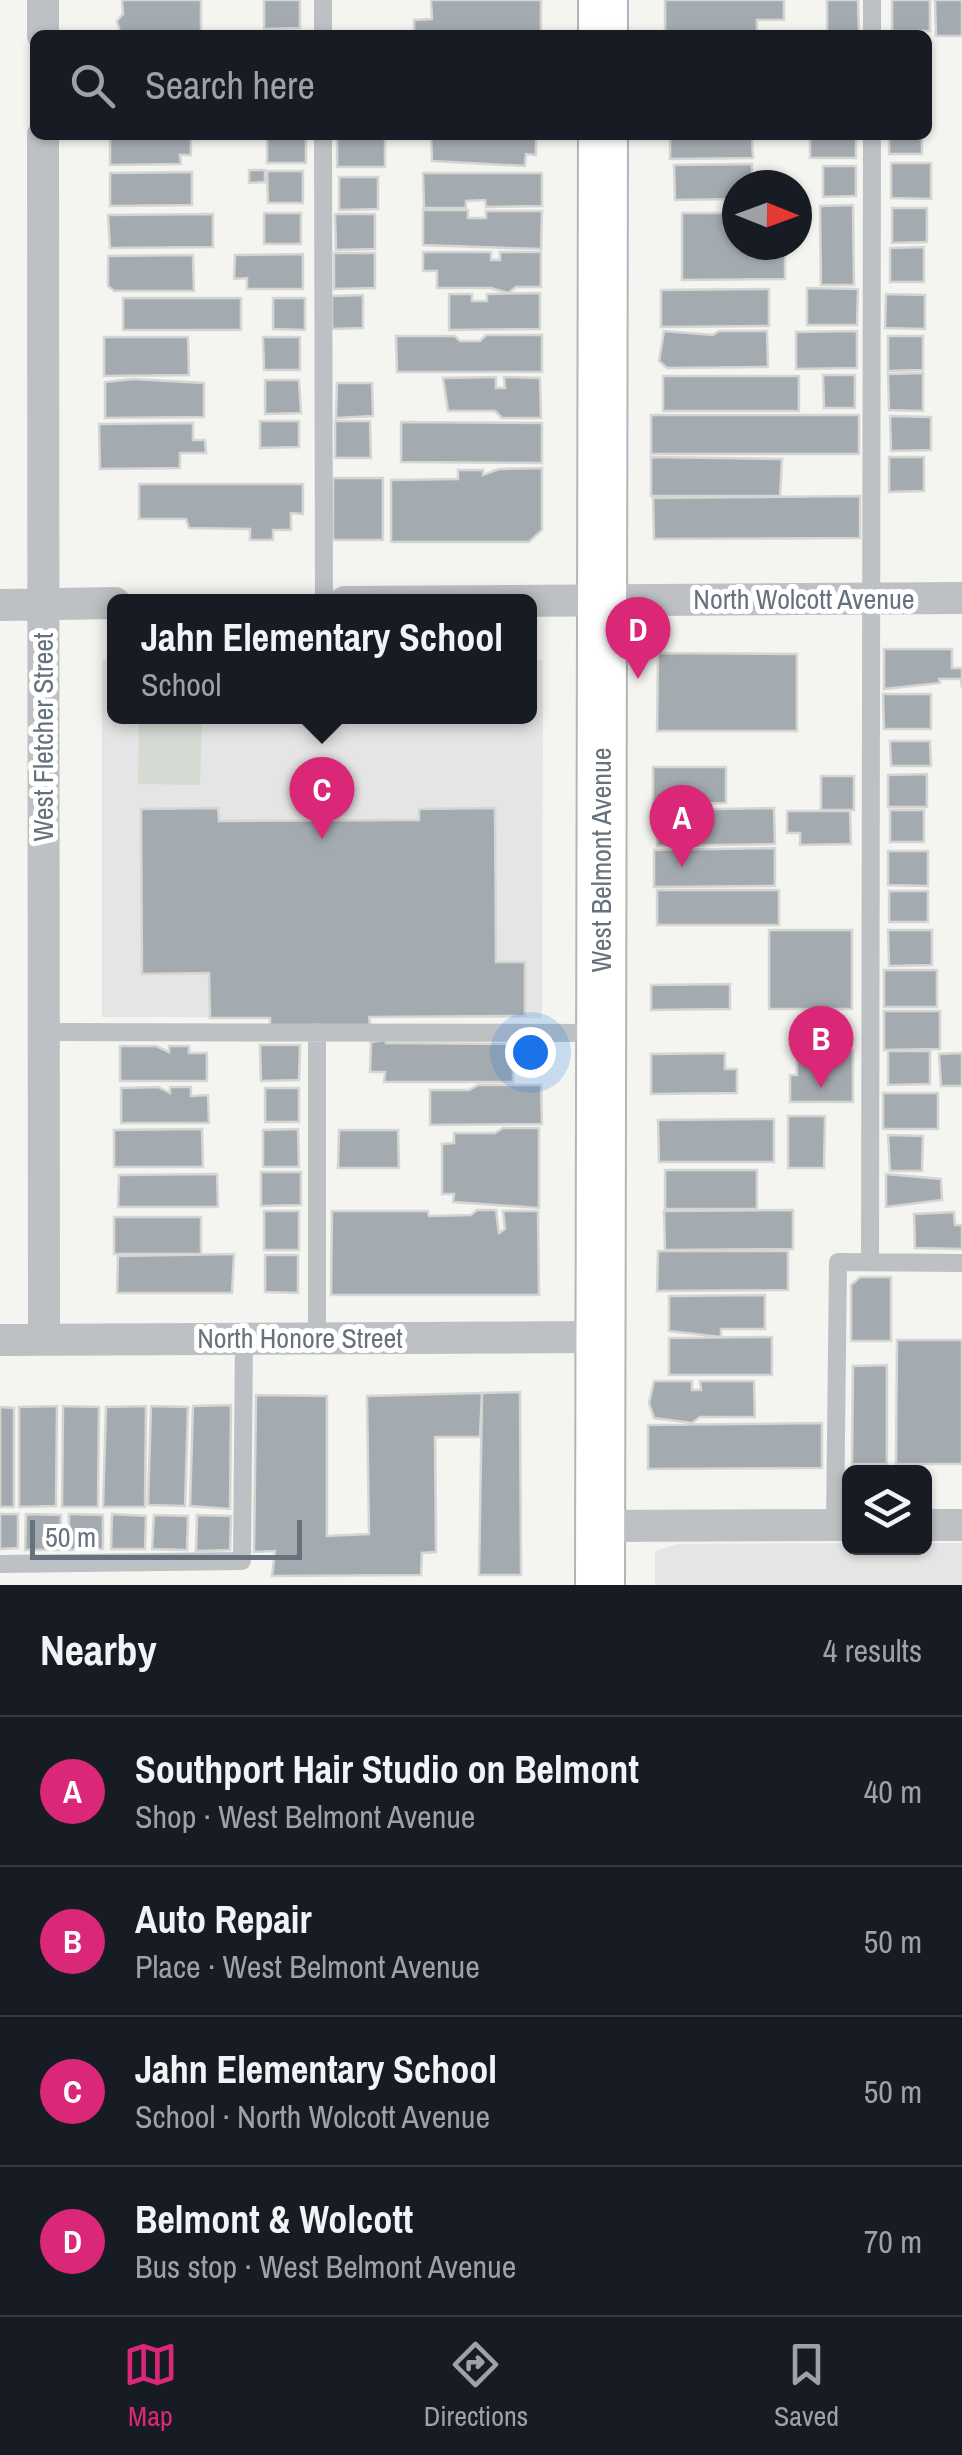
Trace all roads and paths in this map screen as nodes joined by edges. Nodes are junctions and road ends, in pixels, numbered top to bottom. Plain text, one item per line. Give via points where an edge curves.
1 (43, 0) edge
2 (323, 0) edge
3 (603, 0) edge
4 (872, 0) edge
5 (43, 30) edge
6 (323, 30) edge
7 (603, 30) edge
8 (872, 30) edge
9 (43, 140) edge
10 (323, 140) edge
11 (603, 140) edge
12 (872, 140) edge
13 (324, 594) edge
14 (871, 598) junction
15 (962, 598) edge
16 (602, 599) junction
17 (537, 600) edge
18 (0, 604) edge
19 (43, 604) junction
20 (107, 604) edge
21 (44, 1032) junction
22 (316, 1032) junction
23 (600, 1033) junction
24 (870, 1262) junction
25 (962, 1264) edge
26 (601, 1336) junction
27 (244, 1338) junction
28 (317, 1338) junction
29 (0, 1340) edge
30 (44, 1340) junction
31 (842, 1525) edge
32 (932, 1525) edge
33 (962, 1525) edge
34 (600, 1526) junction
35 (0, 1564) edge
36 (600, 1585) edge

1 - 5 street
2 - 6 lane
3 - 7 main road
4 - 8 lane
9 - 19 street, West Fletcher Street
10 - 13 lane
11 - 16 main road, West Belmont Avenue
12 - 14 lane
14 - 15 street, North Wolcott Avenue
14 - 16 street, North Wolcott Avenue
14 - 24 lane
16 - 17 street, North Wolcott Avenue
16 - 23 main road, West Belmont Avenue
18 - 19 street
19 - 20 street
19 - 21 street, West Fletcher Street
21 - 22 lane
21 - 30 street, West Fletcher Street
22 - 23 lane
22 - 28 lane
23 - 26 main road, West Belmont Avenue
24 - 25 lane
24 - 31 lane via 838,1262
26 - 28 street, North Honore Street
26 - 34 main road, West Belmont Avenue
27 - 28 street, North Honore Street
27 - 30 street, North Honore Street
27 - 35 lane via 242,1561
29 - 30 street, North Honore Street
31 - 34 street
32 - 33 street
34 - 36 main road, West Belmont Avenue

